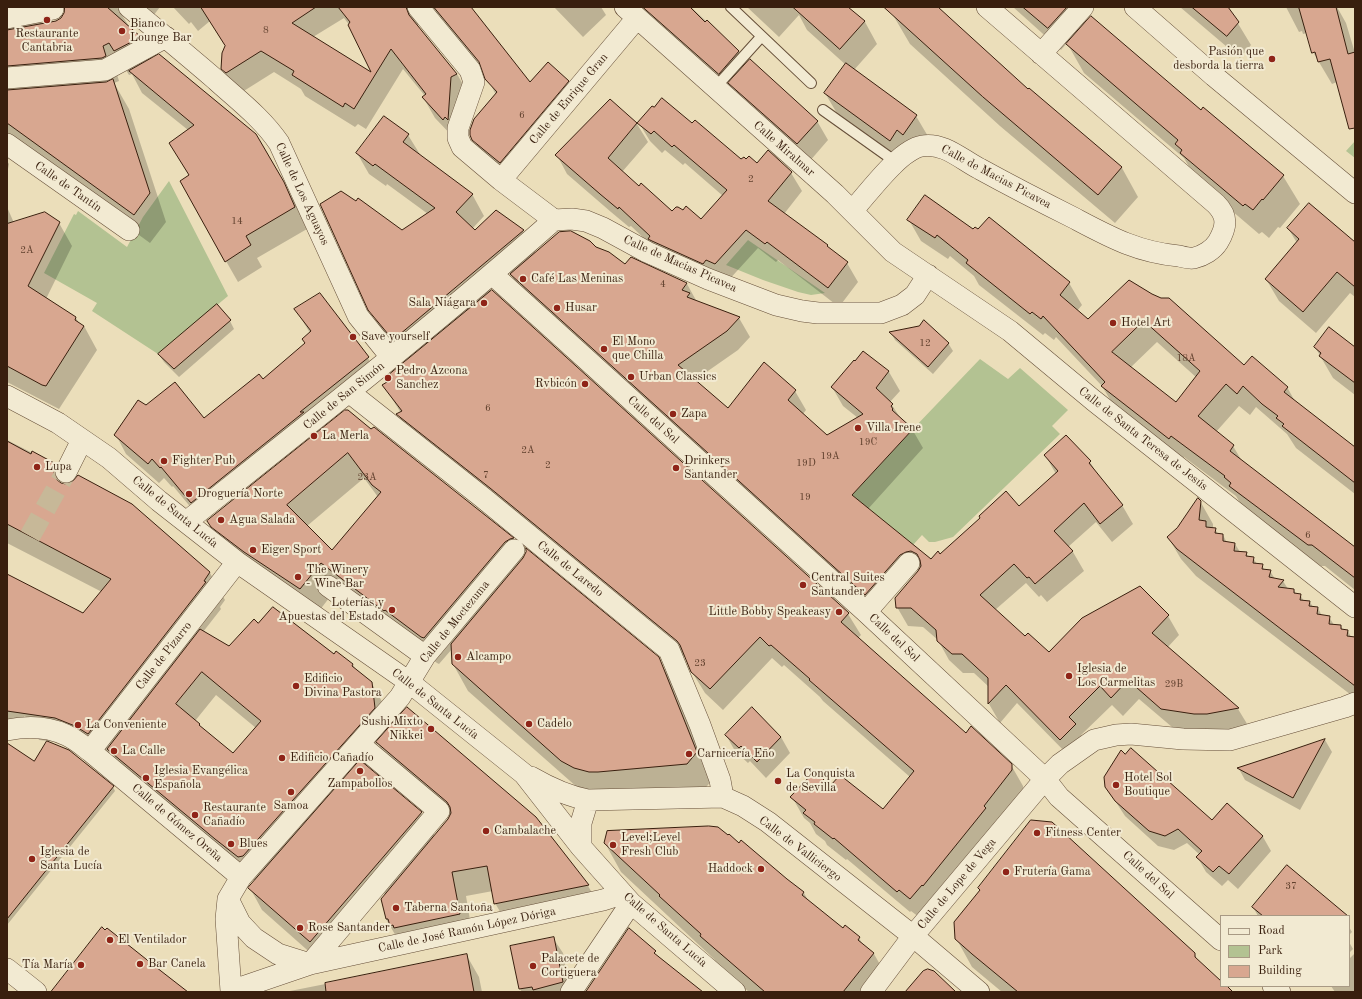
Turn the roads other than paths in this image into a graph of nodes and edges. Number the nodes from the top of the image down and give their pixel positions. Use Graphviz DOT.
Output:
graph roads {
  1 [pos="129,7"];
  2 [pos="418,7"];
  3 [pos="730,7"];
  4 [pos="987,7"];
  5 [pos="1083,7"];
  6 [pos="1135,7"];
  7 [pos="53,9"];
  8 [pos="631,13"];
  9 [pos="7,18"];
  10 [pos="166,37"];
  11 [pos="761,37"];
  12 [pos="1041,54"];
  13 [pos="7,78"];
  14 [pos="811,83"];
  15 [pos="715,88"];
  16 [pos="823,110"];
  17 [pos="7,144"];
  18 [pos="896,162"];
  19 [pos="501,180"];
  20 [pos="1355,192"];
  21 [pos="852,211"];
  22 [pos="554,220"];
  23 [pos="129,230"];
  24 [pos="492,274"];
  25 [pos="928,275"];
  26 [pos="391,357"];
  27 [pos="349,392"];
  28 [pos="7,396"];
  29 [pos="82,440"];
  30 [pos="66,472"];
  31 [pos="186,522"];
  32 [pos="514,550"];
  33 [pos="237,562"];
  34 [pos="909,563"];
  35 [pos="328,586"];
  36 [pos="1355,607"];
  37 [pos="866,612"];
  38 [pos="425,656"];
  39 [pos="409,682"];
  40 [pos="1355,703"];
  41 [pos="7,730"];
  42 [pos="359,744"];
  43 [pos="90,751"];
  44 [pos="524,774"];
  45 [pos="1045,779"];
  46 [pos="723,796"];
  47 [pos="588,800"];
  48 [pos="581,847"];
  49 [pos="241,877"];
  50 [pos="627,898"];
  51 [pos="228,899"];
  52 [pos="913,936"];
  53 [pos="1220,939"];
  54 [pos="310,964"];
  55 [pos="7,969"];
  56 [pos="32,991"];
  57 [pos="236,991"];
  58 [pos="571,992"];
  59 [pos="735,992"];
  60 [pos="871,992"];
  61 [pos="979,992"];
  1 -- 10 [label="street, Calle de Los Aguayos"];
  2 -- 19 [label="street"];
  3 -- 11 [label="lane"];
  4 -- 12 [label="street, Calle de Macias Picavea"];
  5 -- 12 [label="street"];
  6 -- 20 [label="street"];
  7 -- 9 [label="street"];
  8 -- 15 [label="street, Calle de Enrique Gran"];
  8 -- 19 [label="street, Calle de Enrique Gran"];
  10 -- 13 [label="street"];
  10 -- 26 [label="street, Calle de Los Aguayos"];
  11 -- 14 [label="lane"];
  11 -- 15 [label="lane"];
  12 -- 18 [label="street, Calle de Macias Picavea"];
  15 -- 21 [label="street, Calle Miralmar"];
  16 -- 18 [label="lane"];
  17 -- 23 [label="street, Calle de Tantín"];
  18 -- 21 [label="street, Calle de Macias Picavea"];
  19 -- 22 [label="street"];
  21 -- 25 [label="street"];
  22 -- 24 [label="street, Calle de San Simón"];
  22 -- 25 [label="street, Calle de Macias Picavea"];
  24 -- 26 [label="street, Calle de San Simón"];
  24 -- 37 [label="street, Calle del Sol"];
  25 -- 36 [label="street, Calle de Santa Teresa de Jesús"];
  26 -- 27 [label="street, Calle de San Simón"];
  27 -- 31 [label="street, Calle de San Simón"];
  27 -- 46 [label="street, Calle de Laredo"];
  28 -- 29 [label="street, Calle de Santa Lucía"];
  29 -- 30 [label="street"];
  29 -- 31 [label="street, Calle de Santa Lucía"];
  31 -- 33 [label="street, Calle de Santa Lucía"];
  32 -- 38 [label="street, Calle de Moctezuma"];
  33 -- 39 [label="street, Calle de Santa Lucía"];
  33 -- 43 [label="street, Calle de Pizarro"];
  34 -- 37 [label="street"];
  35 -- 38 [label="street"];
  37 -- 45 [label="street, Calle del Sol"];
  38 -- 39 [label="street, Calle de Moctezuma"];
  39 -- 42 [label="street, Calle de Moctezuma"];
  39 -- 44 [label="street, Calle de Santa Lucía"];
  40 -- 45 [label="street, Calle de Lope de Vega"];
  41 -- 43 [label="street, Calle de Gómez Oreña"];
  42 -- 49 [label="street, Calle de Moctezuma"];
  42 -- 54 [label="street"];
  43 -- 49 [label="street, Calle de Gómez Oreña"];
  44 -- 47 [label="street, Calle de Valliciergo"];
  44 -- 48 [label="street, Calle de Santa Lucía"];
  45 -- 52 [label="street, Calle de Lope de Vega"];
  45 -- 53 [label="street, Calle del Sol"];
  46 -- 47 [label="street, Calle de Valliciergo"];
  46 -- 52 [label="street, Calle de Valliciergo"];
  47 -- 48 [label="street"];
  48 -- 50 [label="street, Calle de Santa Lucía"];
  49 -- 51 [label="street"];
  50 -- 54 [label="street, Calle de José Ramón López Dóriga"];
  50 -- 58 [label="street"];
  50 -- 59 [label="street, Calle de Santa Lucía"];
  51 -- 54 [label="street, Calle de José Ramón López Dóriga"];
  51 -- 57 [label="street"];
  52 -- 60 [label="street, Calle de Lope de Vega"];
  52 -- 61 [label="street, Calle de Valliciergo"];
  54 -- 57 [label="street, Calle de José Ramón López Dóriga"];
  55 -- 56 [label="street"];
}
